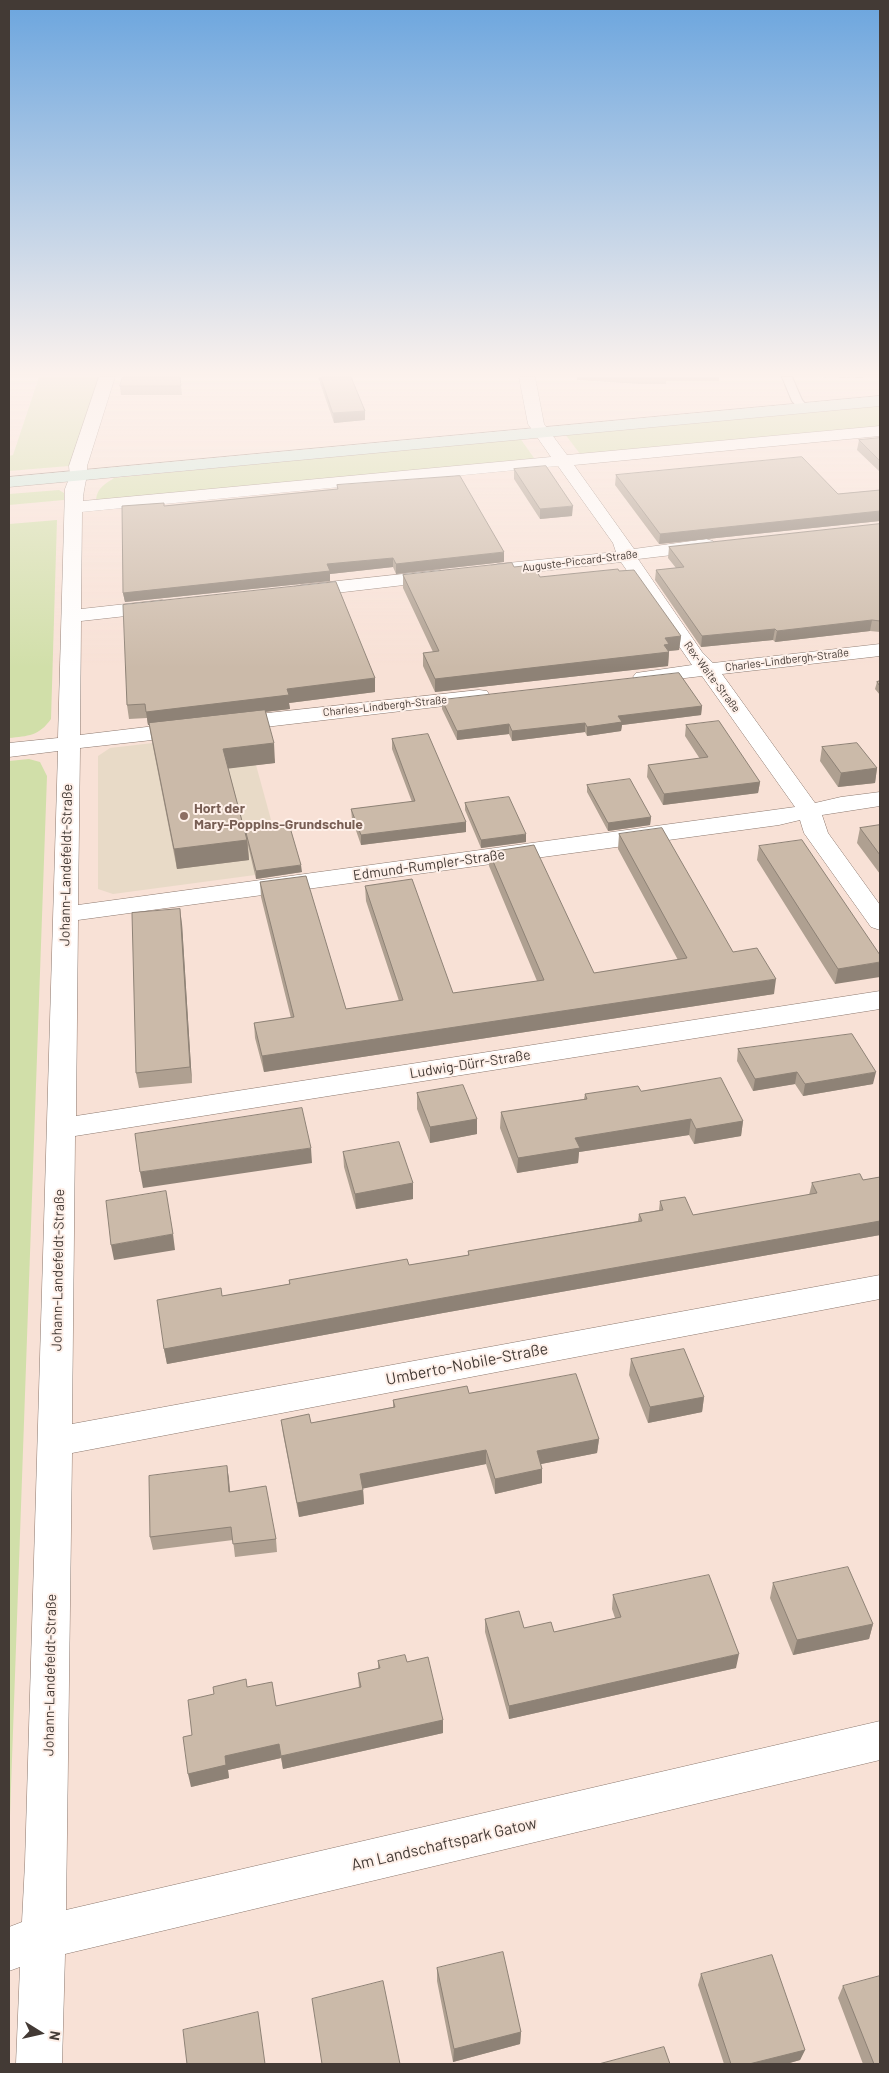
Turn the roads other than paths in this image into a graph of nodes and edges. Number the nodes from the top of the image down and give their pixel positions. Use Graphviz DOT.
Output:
graph roads {
  1 [pos="103,474"];
  2 [pos="427,474"];
  3 [pos="571,474"];
  4 [pos="79,476"];
  5 [pos="9,482"];
  6 [pos="74,507"];
  7 [pos="726,543"];
  8 [pos="627,556"];
  9 [pos="286,592"];
  10 [pos="179,604"];
  11 [pos="71,616"];
  12 [pos="880,650"];
  13 [pos="708,670"];
  14 [pos="620,680"];
  15 [pos="502,693"];
  16 [pos="69,742"];
  17 [pos="9,750"];
  18 [pos="880,799"];
  19 [pos="809,811"];
  20 [pos="65,914"];
  21 [pos="880,922"];
  22 [pos="880,1000"];
  23 [pos="61,1128"];
  24 [pos="880,1287"];
  25 [pos="55,1442"];
  26 [pos="880,1741"];
  27 [pos="26,1943"];
  28 [pos="39,2064"];
  1 -- 4 [label="main road"];
  2 -- 6 [label="street"];
  3 -- 8 [label="street, Rex-Waite-Straße"];
  4 -- 5 [label="main road"];
  4 -- 6 [label="street, Johann-Landefeldt-Straße"];
  6 -- 11 [label="street, Johann-Landefeldt-Straße"];
  7 -- 8 [label="street, Auguste-Piccard-Straße"];
  8 -- 9 [label="street, Auguste-Piccard-Straße"];
  8 -- 13 [label="street, Rex-Waite-Straße"];
  10 -- 11 [label="street"];
  11 -- 16 [label="street, Johann-Landefeldt-Straße"];
  12 -- 13 [label="street, Charles-Lindbergh-Straße"];
  13 -- 14 [label="street, Charles-Lindbergh-Straße"];
  13 -- 19 [label="street, Rex-Waite-Straße"];
  15 -- 16 [label="street, Charles-Lindbergh-Straße"];
  16 -- 17 [label="street, Charles-Lindbergh-Straße"];
  16 -- 20 [label="street, Johann-Landefeldt-Straße"];
  18 -- 19 [label="street, Edmund-Rumpler-Straße"];
  19 -- 20 [label="street, Edmund-Rumpler-Straße"];
  19 -- 21 [label="street, Rex-Waite-Straße"];
  20 -- 23 [label="street, Johann-Landefeldt-Straße"];
  22 -- 23 [label="street, Ludwig-Dürr-Straße"];
  23 -- 25 [label="street, Johann-Landefeldt-Straße"];
  24 -- 25 [label="street, Umberto-Nobile-Straße"];
  25 -- 27 [label="street, Johann-Landefeldt-Straße"];
  26 -- 27 [label="street, Am Landschaftspark Gatow"];
  27 -- 28 [label="street, Johann-Landefeldt-Straße"];
}
